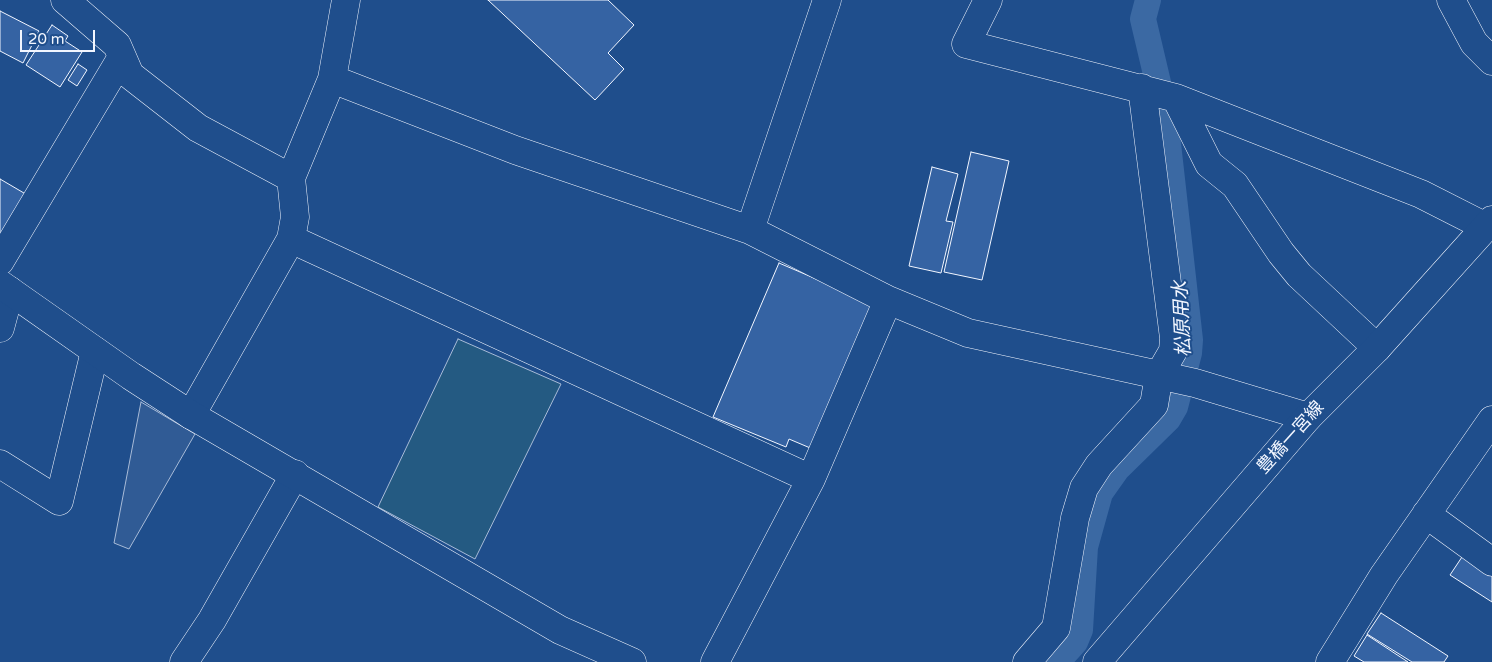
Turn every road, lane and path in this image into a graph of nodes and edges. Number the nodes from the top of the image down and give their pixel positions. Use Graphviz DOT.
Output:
graph roads {
  1 [pos="65,0"];
  2 [pos="346,0"];
  3 [pos="827,0"];
  4 [pos="988,0"];
  5 [pos="1452,0"];
  6 [pos="122,57"];
  7 [pos="1492,61"];
  8 [pos="332,79"];
  9 [pos="1143,88"];
  10 [pos="1175,98"];
  11 [pos="291,178"];
  12 [pos="1489,224"];
  13 [pos="750,230"];
  14 [pos="291,239"];
  15 [pos="0,261"];
  16 [pos="5,288"];
  17 [pos="888,300"];
  18 [pos="0,328"];
  19 [pos="1377,348"];
  20 [pos="95,351"];
  21 [pos="1175,379"];
  22 [pos="191,415"];
  23 [pos="1308,417"];
  24 [pos="1492,420"];
  25 [pos="0,464"];
  26 [pos="295,474"];
  27 [pos="811,479"];
  28 [pos="1426,514"];
  29 [pos="1492,562"];
  30 [pos="184,662"];
  31 [pos="632,662"];
  32 [pos="715,662"];
  33 [pos="1027,662"];
  34 [pos="1097,662"];
  35 [pos="1330,662"];
  1 -- 6 [label="street"];
  2 -- 8 [label="street"];
  3 -- 13 [label="street"];
  4 -- 9 [label="street"];
  5 -- 7 [label="street"];
  6 -- 11 [label="street"];
  6 -- 15 [label="street"];
  8 -- 11 [label="street"];
  8 -- 13 [label="street"];
  9 -- 10 [label="street"];
  9 -- 21 [label="street"];
  10 -- 12 [label="street"];
  10 -- 19 [label="street"];
  11 -- 14 [label="street"];
  12 -- 19 [label="street, 豊橋一宮線"];
  13 -- 17 [label="street"];
  14 -- 22 [label="street"];
  14 -- 27 [label="street"];
  16 -- 18 [label="street"];
  16 -- 20 [label="street"];
  17 -- 21 [label="street"];
  17 -- 27 [label="street"];
  19 -- 23 [label="street, 豊橋一宮線"];
  20 -- 22 [label="street"];
  20 -- 25 [label="street"];
  21 -- 23 [label="street"];
  21 -- 33 [label="street"];
  22 -- 26 [label="street"];
  23 -- 34 [label="street, 豊橋一宮線"];
  24 -- 28 [label="street"];
  26 -- 30 [label="street"];
  26 -- 31 [label="street"];
  27 -- 32 [label="street"];
  28 -- 29 [label="street"];
  28 -- 35 [label="street"];
}
